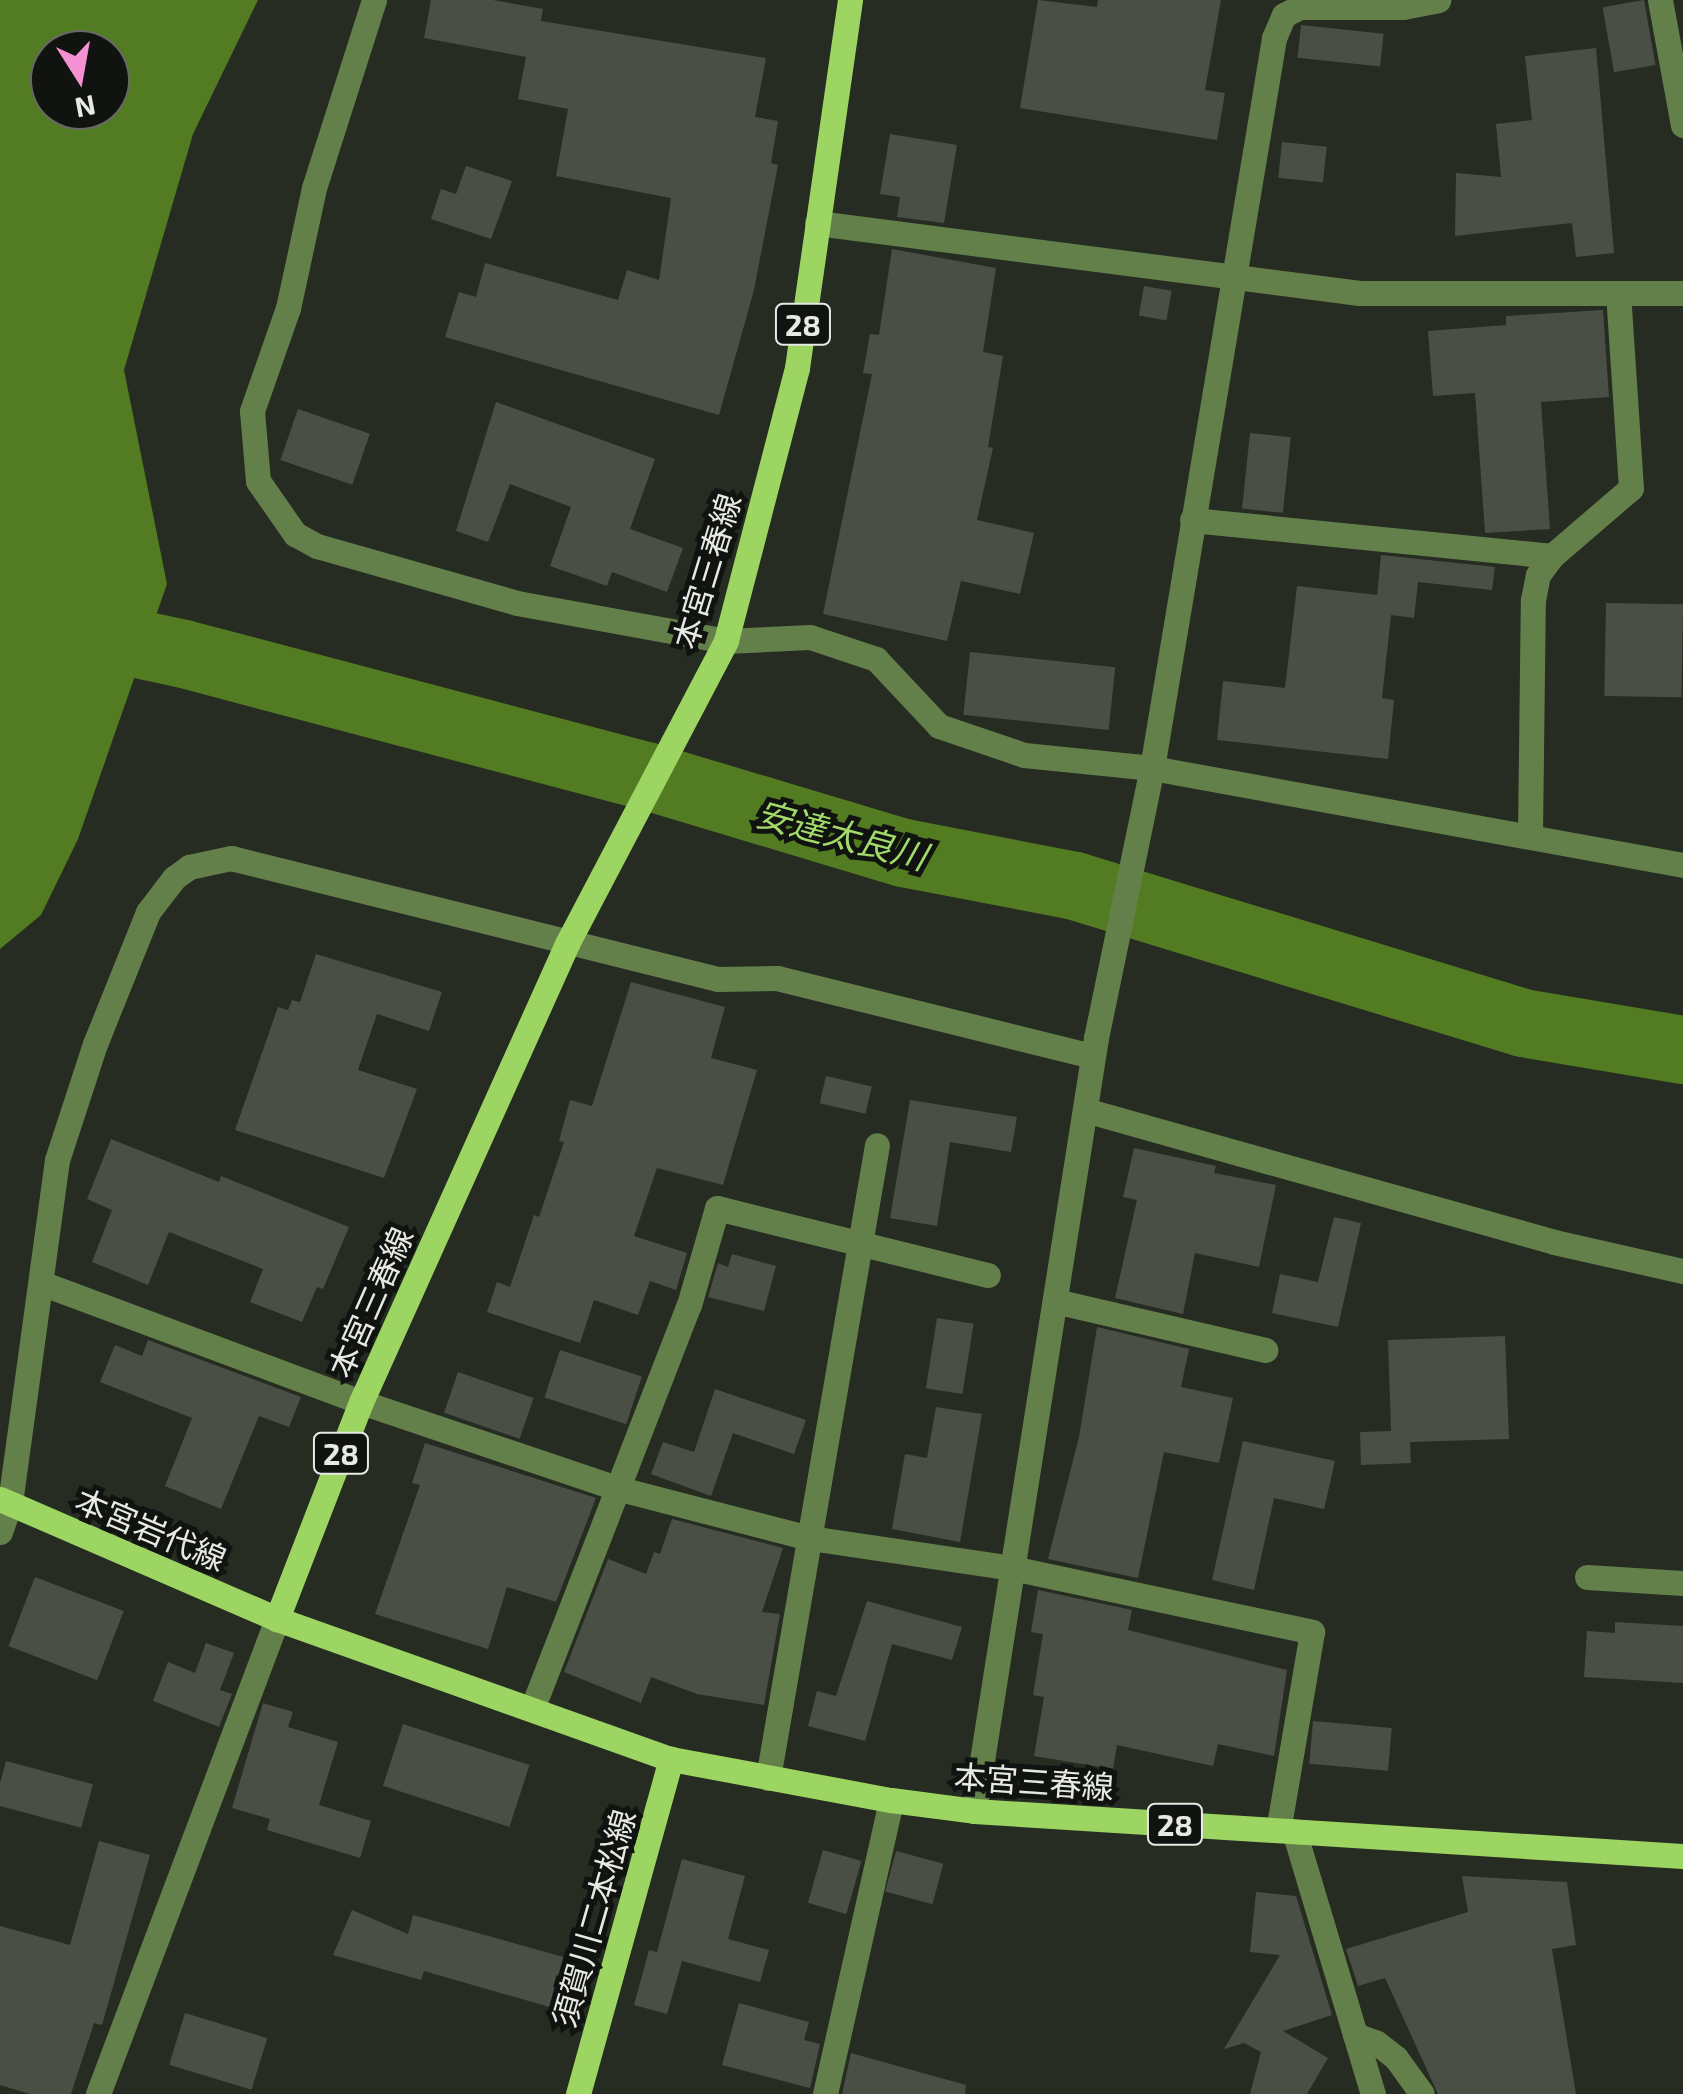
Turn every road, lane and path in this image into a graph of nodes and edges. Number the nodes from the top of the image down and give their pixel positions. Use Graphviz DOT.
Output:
graph roads {
  1 [pos="374,0"];
  2 [pos="850,0"];
  3 [pos="1438,0"];
  4 [pos="1660,0"];
  5 [pos="1403,4"];
  6 [pos="1683,126"];
  7 [pos="817,223"];
  8 [pos="1232,278"];
  9 [pos="1683,293"];
  10 [pos="1618,294"];
  11 [pos="1192,520"];
  12 [pos="1552,556"];
  13 [pos="726,641"];
  14 [pos="1152,768"];
  15 [pos="1530,834"];
  16 [pos="1683,865"];
  17 [pos="566,944"];
  18 [pos="1095,1047"];
  19 [pos="1085,1110"];
  20 [pos="877,1145"];
  21 [pos="861,1241"];
  22 [pos="1683,1270"];
  23 [pos="988,1276"];
  24 [pos="41,1283"];
  25 [pos="1055,1301"];
  26 [pos="1265,1350"];
  27 [pos="360,1402"];
  28 [pos="620,1489"];
  29 [pos="5,1501"];
  30 [pos="0,1532"];
  31 [pos="810,1538"];
  32 [pos="1012,1568"];
  33 [pos="1587,1578"];
  34 [pos="1683,1583"];
  35 [pos="277,1619"];
  36 [pos="532,1710"];
  37 [pos="672,1759"];
  38 [pos="768,1778"];
  39 [pos="891,1800"];
  40 [pos="974,1811"];
  41 [pos="1286,1831"];
  42 [pos="1683,1856"];
  43 [pos="1355,2034"];
  44 [pos="98,2094"];
  45 [pos="578,2094"];
  46 [pos="825,2094"];
  47 [pos="1373,2094"];
  48 [pos="1422,2094"];
  1 -- 13 [label="street"];
  2 -- 7 [label="main road, 本宮三春線 / 28"];
  3 -- 5 [label="street"];
  4 -- 6 [label="street"];
  5 -- 8 [label="street"];
  7 -- 8 [label="street"];
  7 -- 13 [label="main road, 本宮三春線 / 28"];
  8 -- 10 [label="street"];
  8 -- 11 [label="street"];
  9 -- 10 [label="street"];
  10 -- 12 [label="street"];
  11 -- 12 [label="street"];
  11 -- 14 [label="street"];
  12 -- 15 [label="street"];
  13 -- 14 [label="street"];
  13 -- 17 [label="main road, 本宮三春線 / 28"];
  14 -- 15 [label="street"];
  14 -- 18 [label="street"];
  15 -- 16 [label="street"];
  17 -- 18 [label="street"];
  17 -- 24 [label="street"];
  17 -- 27 [label="main road, 本宮三春線 / 28"];
  18 -- 19 [label="street"];
  19 -- 22 [label="street"];
  19 -- 25 [label="street"];
  20 -- 21 [label="street"];
  21 -- 23 [label="street"];
  21 -- 28 [label="street"];
  21 -- 31 [label="street"];
  24 -- 27 [label="street"];
  24 -- 29 [label="street"];
  25 -- 26 [label="street"];
  25 -- 32 [label="street"];
  27 -- 28 [label="street"];
  27 -- 35 [label="main road, 本宮三春線 / 28"];
  28 -- 31 [label="street"];
  28 -- 36 [label="street"];
  29 -- 30 [label="street"];
  29 -- 35 [label="main road, 本宮岩代線"];
  31 -- 32 [label="street"];
  31 -- 38 [label="street"];
  32 -- 40 [label="street"];
  32 -- 41 [label="street"];
  33 -- 34 [label="street"];
  35 -- 36 [label="main road, 本宮三春線 / 28"];
  35 -- 44 [label="street"];
  36 -- 37 [label="main road, 本宮三春線 / 28"];
  37 -- 38 [label="main road, 本宮三春線 / 28"];
  37 -- 45 [label="main road, 須賀川二本松線"];
  38 -- 39 [label="main road, 本宮三春線 / 28"];
  39 -- 40 [label="main road, 本宮三春線 / 28"];
  39 -- 46 [label="street"];
  40 -- 41 [label="main road, 本宮三春線 / 28"];
  41 -- 42 [label="main road, 本宮三春線 / 28"];
  41 -- 43 [label="street"];
  43 -- 47 [label="street"];
  43 -- 48 [label="street"];
}
